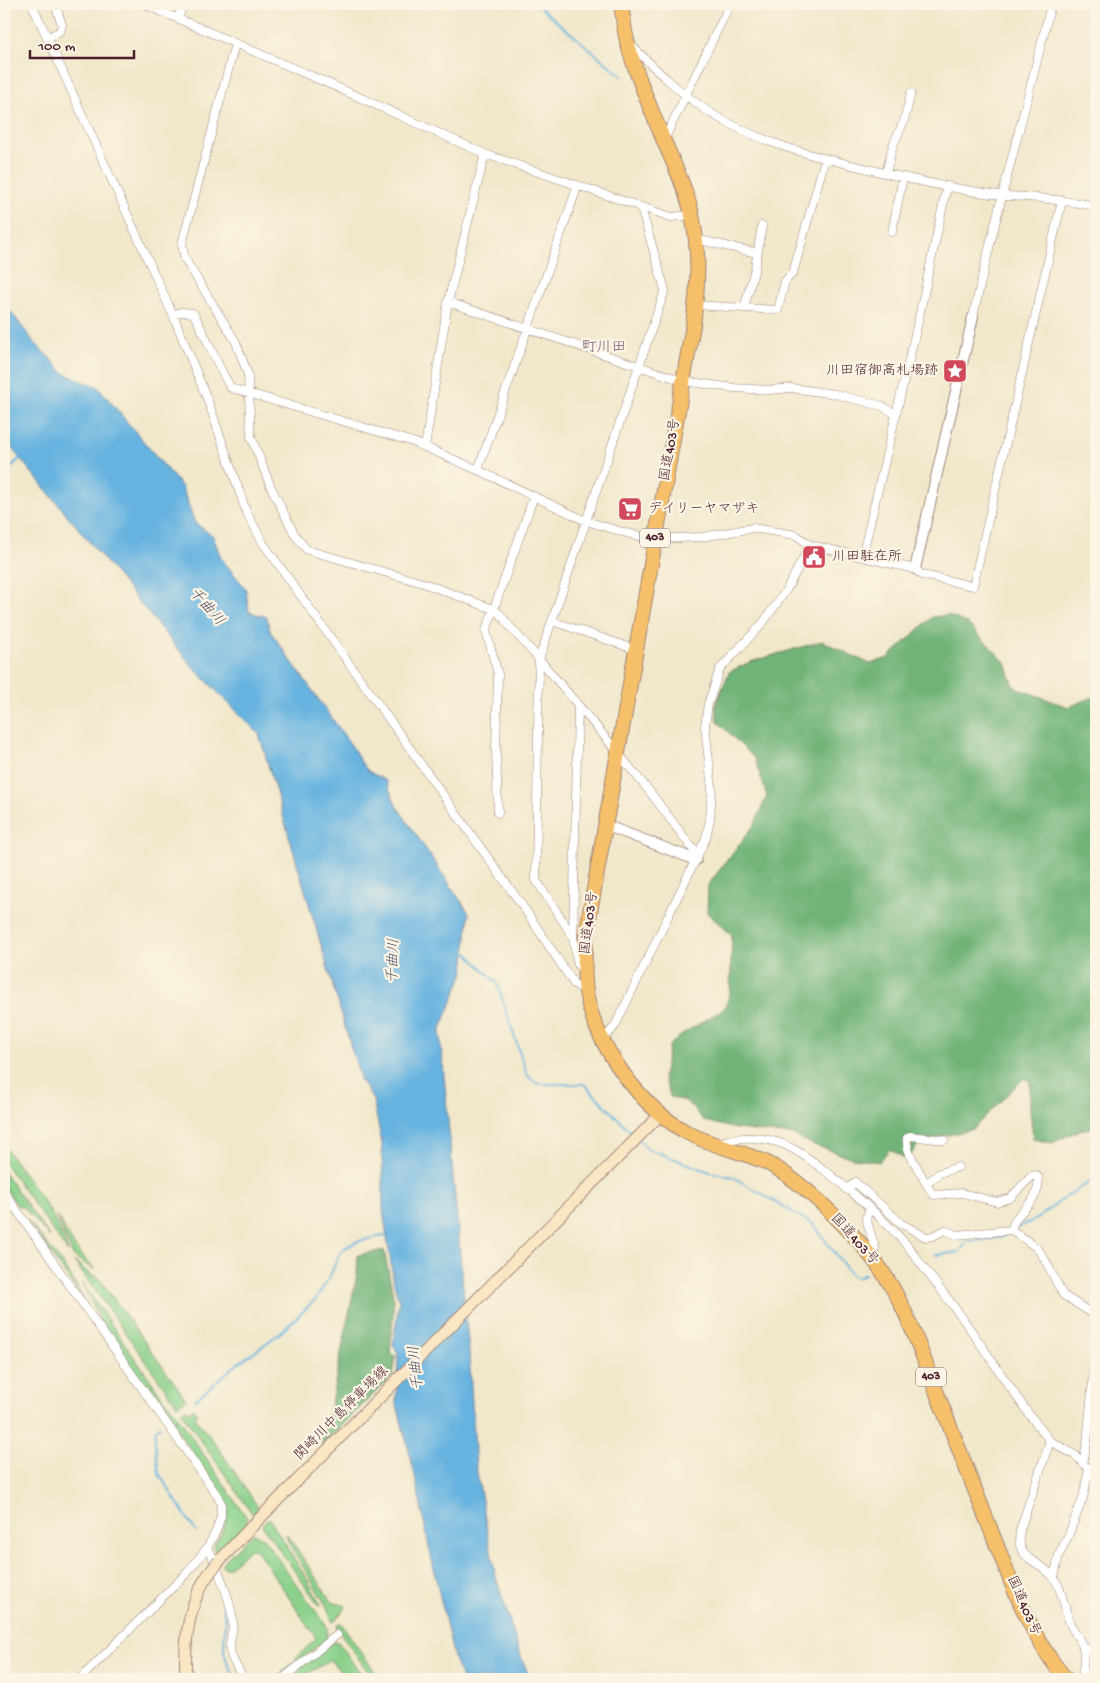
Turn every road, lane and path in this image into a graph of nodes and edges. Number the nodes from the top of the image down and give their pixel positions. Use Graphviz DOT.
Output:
graph roads {
  1 [pos="32,4"];
  2 [pos="55,4"];
  3 [pos="144,4"];
  4 [pos="183,4"];
  5 [pos="621,4"];
  6 [pos="730,4"];
  7 [pos="1051,4"];
  8 [pos="178,19"];
  9 [pos="47,38"];
  10 [pos="627,42"];
  11 [pos="235,44"];
  12 [pos="910,93"];
  13 [pos="686,96"];
  14 [pos="664,140"];
  15 [pos="485,154"];
  16 [pos="824,159"];
  17 [pos="886,174"];
  18 [pos="903,177"];
  19 [pos="578,185"];
  20 [pos="947,186"];
  21 [pos="1001,196"];
  22 [pos="1062,200"];
  23 [pos="1096,206"];
  24 [pos="641,208"];
  25 [pos="692,215"];
  26 [pos="762,226"];
  27 [pos="892,232"];
  28 [pos="695,239"];
  29 [pos="757,253"];
  30 [pos="448,302"];
  31 [pos="696,305"];
  32 [pos="744,308"];
  33 [pos="173,315"];
  34 [pos="973,317"];
  35 [pos="528,330"];
  36 [pos="639,367"];
  37 [pos="683,382"];
  38 [pos="249,394"];
  39 [pos="895,414"];
  40 [pos="425,447"];
  41 [pos="478,470"];
  42 [pos="534,496"];
  43 [pos="586,521"];
  44 [pos="655,539"];
  45 [pos="810,545"];
  46 [pos="862,557"];
  47 [pos="915,569"];
  48 [pos="493,609"];
  49 [pos="552,620"];
  50 [pos="637,650"];
  51 [pos="539,659"];
  52 [pos="578,706"];
  53 [pos="618,753"];
  54 [pos="498,814"];
  55 [pos="605,825"];
  56 [pos="697,858"];
  57 [pos="573,937"];
  58 [pos="585,972"];
  59 [pos="586,991"];
  60 [pos="594,1021"];
  61 [pos="614,1028"];
  62 [pos="603,1040"];
  63 [pos="657,1118"];
  64 [pos="944,1140"];
  65 [pos="714,1145"];
  66 [pos="958,1167"];
  67 [pos="927,1183"];
  68 [pos="847,1190"];
  69 [pos="4,1192"];
  70 [pos="870,1209"];
  71 [pos="1012,1230"];
  72 [pos="871,1256"];
  73 [pos="1096,1316"];
  74 [pos="1096,1361"];
  75 [pos="1050,1441"];
  76 [pos="1086,1465"];
  77 [pos="1096,1476"];
  78 [pos="208,1548"];
  79 [pos="1054,1577"];
  80 [pos="337,1635"];
  81 [pos="1096,1646"];
  82 [pos="1084,1650"];
  83 [pos="80,1679"];
  84 [pos="186,1679"];
  85 [pos="242,1679"];
  86 [pos="282,1679"];
  87 [pos="1066,1679"];
  88 [pos="1082,1679"];
  1 -- 9 [label="street"];
  2 -- 9 [label="street"];
  3 -- 8 [label="street"];
  4 -- 8 [label="street"];
  5 -- 10 [label="highway, 国道403号 / 403"];
  6 -- 13 [label="street"];
  7 -- 21 [label="street"];
  8 -- 11 [label="street"];
  9 -- 33 [label="street"];
  10 -- 13 [label="street"];
  10 -- 14 [label="highway, 国道403号 / 403"];
  11 -- 15 [label="street"];
  11 -- 38 [label="street"];
  12 -- 17 [label="street"];
  13 -- 14 [label="street"];
  13 -- 16 [label="street"];
  14 -- 25 [label="highway, 国道403号 / 403"];
  15 -- 19 [label="street"];
  15 -- 30 [label="street"];
  16 -- 17 [label="street"];
  16 -- 32 [label="street"];
  17 -- 18 [label="street"];
  18 -- 20 [label="street"];
  18 -- 27 [label="street"];
  19 -- 24 [label="street"];
  19 -- 35 [label="street"];
  20 -- 21 [label="street"];
  20 -- 39 [label="street"];
  21 -- 22 [label="street"];
  21 -- 34 [label="street"];
  22 -- 23 [label="street"];
  22 -- 47 [label="street"];
  24 -- 25 [label="street"];
  24 -- 36 [label="street"];
  25 -- 28 [label="highway, 国道403号 / 403"];
  26 -- 29 [label="street"];
  28 -- 29 [label="street"];
  28 -- 31 [label="highway, 国道403号 / 403"];
  29 -- 32 [label="street"];
  30 -- 35 [label="street"];
  30 -- 40 [label="street"];
  31 -- 32 [label="street"];
  31 -- 37 [label="highway, 国道403号 / 403"];
  33 -- 38 [label="street"];
  33 -- 59 [label="street"];
  34 -- 47 [label="street"];
  35 -- 36 [label="street"];
  35 -- 41 [label="street"];
  36 -- 37 [label="street"];
  36 -- 43 [label="street"];
  37 -- 39 [label="street"];
  37 -- 44 [label="highway, 国道403号 / 403"];
  38 -- 40 [label="street"];
  38 -- 48 [label="street"];
  39 -- 46 [label="street"];
  40 -- 41 [label="street"];
  41 -- 42 [label="street"];
  42 -- 43 [label="street"];
  42 -- 48 [label="street"];
  43 -- 44 [label="street"];
  43 -- 49 [label="street"];
  44 -- 45 [label="street"];
  44 -- 50 [label="highway, 国道403号 / 403"];
  45 -- 46 [label="street"];
  45 -- 56 [label="street"];
  46 -- 47 [label="street"];
  48 -- 51 [label="street"];
  48 -- 54 [label="street"];
  49 -- 50 [label="street"];
  49 -- 51 [label="street"];
  50 -- 53 [label="highway, 国道403号 / 403"];
  51 -- 52 [label="street"];
  51 -- 57 [label="street"];
  52 -- 53 [label="street"];
  52 -- 57 [label="street"];
  53 -- 55 [label="highway, 国道403号 / 403"];
  53 -- 56 [label="street"];
  55 -- 56 [label="street"];
  55 -- 58 [label="highway, 国道403号 / 403"];
  56 -- 61 [label="street"];
  57 -- 58 [label="street"];
  58 -- 59 [label="highway, 国道403号 / 403"];
  59 -- 60 [label="highway, 国道403号 / 403"];
  60 -- 61 [label="street"];
  60 -- 62 [label="highway, 国道403号 / 403"];
  61 -- 62 [label="street"];
  62 -- 63 [label="highway, 国道403号 / 403"];
  63 -- 65 [label="highway, 国道403号 / 403"];
  63 -- 84 [label="main road, 関崎川中島停車場線, bridge"];
  64 -- 67 [label="street"];
  65 -- 68 [label="street"];
  65 -- 72 [label="highway, 国道403号 / 403"];
  66 -- 67 [label="street"];
  67 -- 71 [label="street"];
  68 -- 70 [label="street"];
  68 -- 71 [label="street"];
  69 -- 78 [label="street"];
  70 -- 72 [label="street"];
  70 -- 75 [label="street"];
  71 -- 73 [label="street"];
  72 -- 87 [label="highway, 国道403号 / 403"];
  74 -- 76 [label="street"];
  75 -- 76 [label="street"];
  75 -- 79 [label="street"];
  76 -- 77 [label="street"];
  76 -- 79 [label="street"];
  78 -- 83 [label="street"];
  78 -- 85 [label="street"];
  79 -- 82 [label="street"];
  80 -- 86 [label="street"];
  81 -- 82 [label="street"];
  82 -- 88 [label="street"];
}
